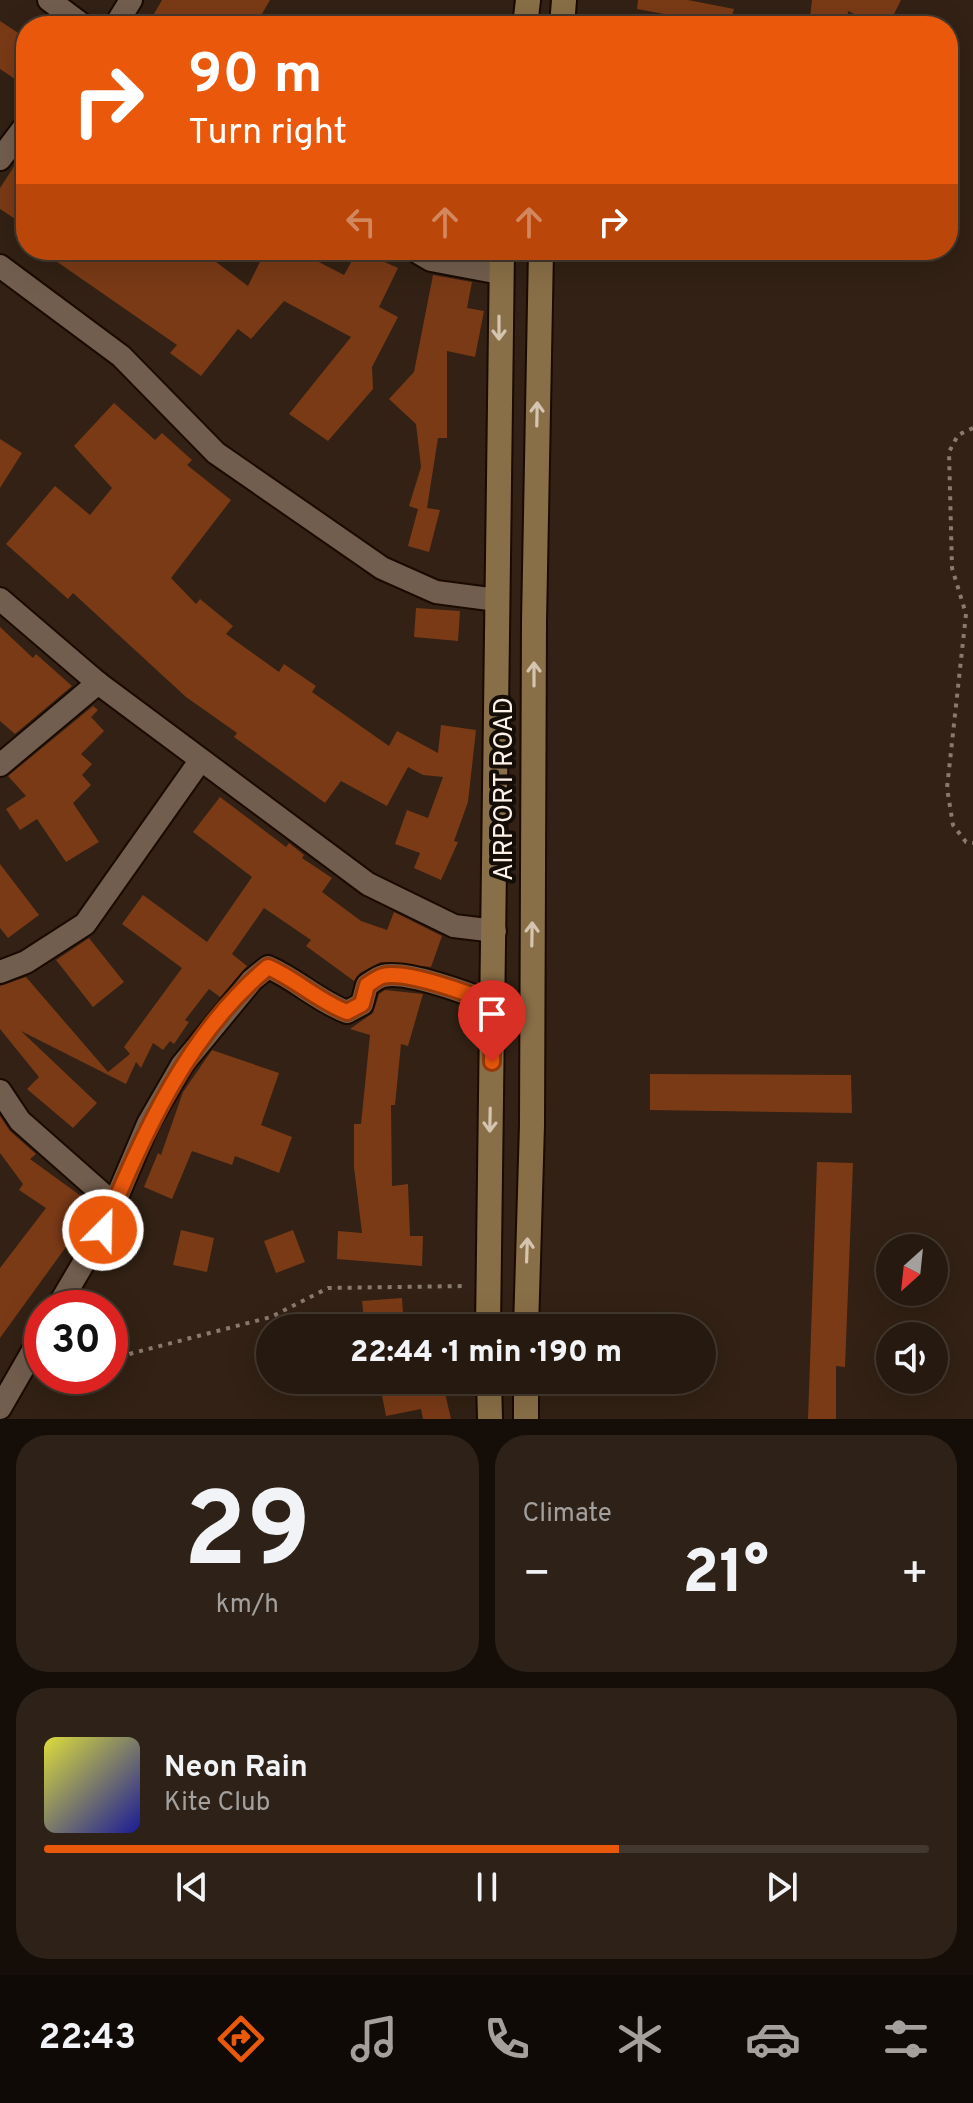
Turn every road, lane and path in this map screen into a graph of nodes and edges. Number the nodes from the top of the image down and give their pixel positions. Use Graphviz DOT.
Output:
graph roads {
  1 [pos="49,0"];
  2 [pos="71,16"];
  3 [pos="16,138"];
  4 [pos="0,159"];
  5 [pos="431,260"];
  6 [pos="541,260"];
  7 [pos="501,262"];
  8 [pos="0,266"];
  9 [pos="973,428"];
  10 [pos="0,599"];
  11 [pos="497,600"];
  12 [pos="966,614"];
  13 [pos="973,614"];
  14 [pos="98,683"];
  15 [pos="200,761"];
  16 [pos="0,765"];
  17 [pos="973,843"];
  18 [pos="495,931"];
  19 [pos="0,972"];
  20 [pos="493,1004"];
  21 [pos="0,1091"];
  22 [pos="114,1204"];
  23 [pos="484,1274"];
  24 [pos="67,1290"];
  25 [pos="482,1314"];
  26 [pos="487,1314"];
  27 [pos="526,1314"];
  28 [pos="128,1354"];
  29 [pos="24,1366"];
  30 [pos="482,1394"];
  31 [pos="489,1394"];
  32 [pos="526,1394"];
  33 [pos="0,1408"];
  34 [pos="483,1419"];
  35 [pos="490,1419"];
  36 [pos="526,1419"];
  1 -- 2 [label="street"];
  3 -- 4 [label="street"];
  5 -- 7 [label="street"];
  27 -- 6 [label="main road, AIRPORT ROAD, one-way"];
  7 -- 11 [label="main road, AIRPORT ROAD, one-way"];
  8 -- 11 [label="street"];
  9 -- 12 [label="path"];
  10 -- 14 [label="street"];
  11 -- 18 [label="main road, AIRPORT ROAD"];
  12 -- 13 [label="path"];
  12 -- 17 [label="path"];
  14 -- 15 [label="street"];
  14 -- 16 [label="street"];
  15 -- 18 [label="street"];
  15 -- 19 [label="street"];
  18 -- 20 [label="main road, AIRPORT ROAD"];
  20 -- 22 [label="street"];
  20 -- 23 [label="main road, AIRPORT ROAD, one-way"];
  21 -- 22 [label="street"];
  22 -- 24 [label="street"];
  23 -- 25 [label="street"];
  23 -- 26 [label="main road, AIRPORT ROAD"];
  23 -- 28 [label="path"];
  29 -- 33 [label="street"];
  30 -- 34 [label="street"];
  31 -- 35 [label="main road"];
  32 -- 36 [label="main road"];
}
